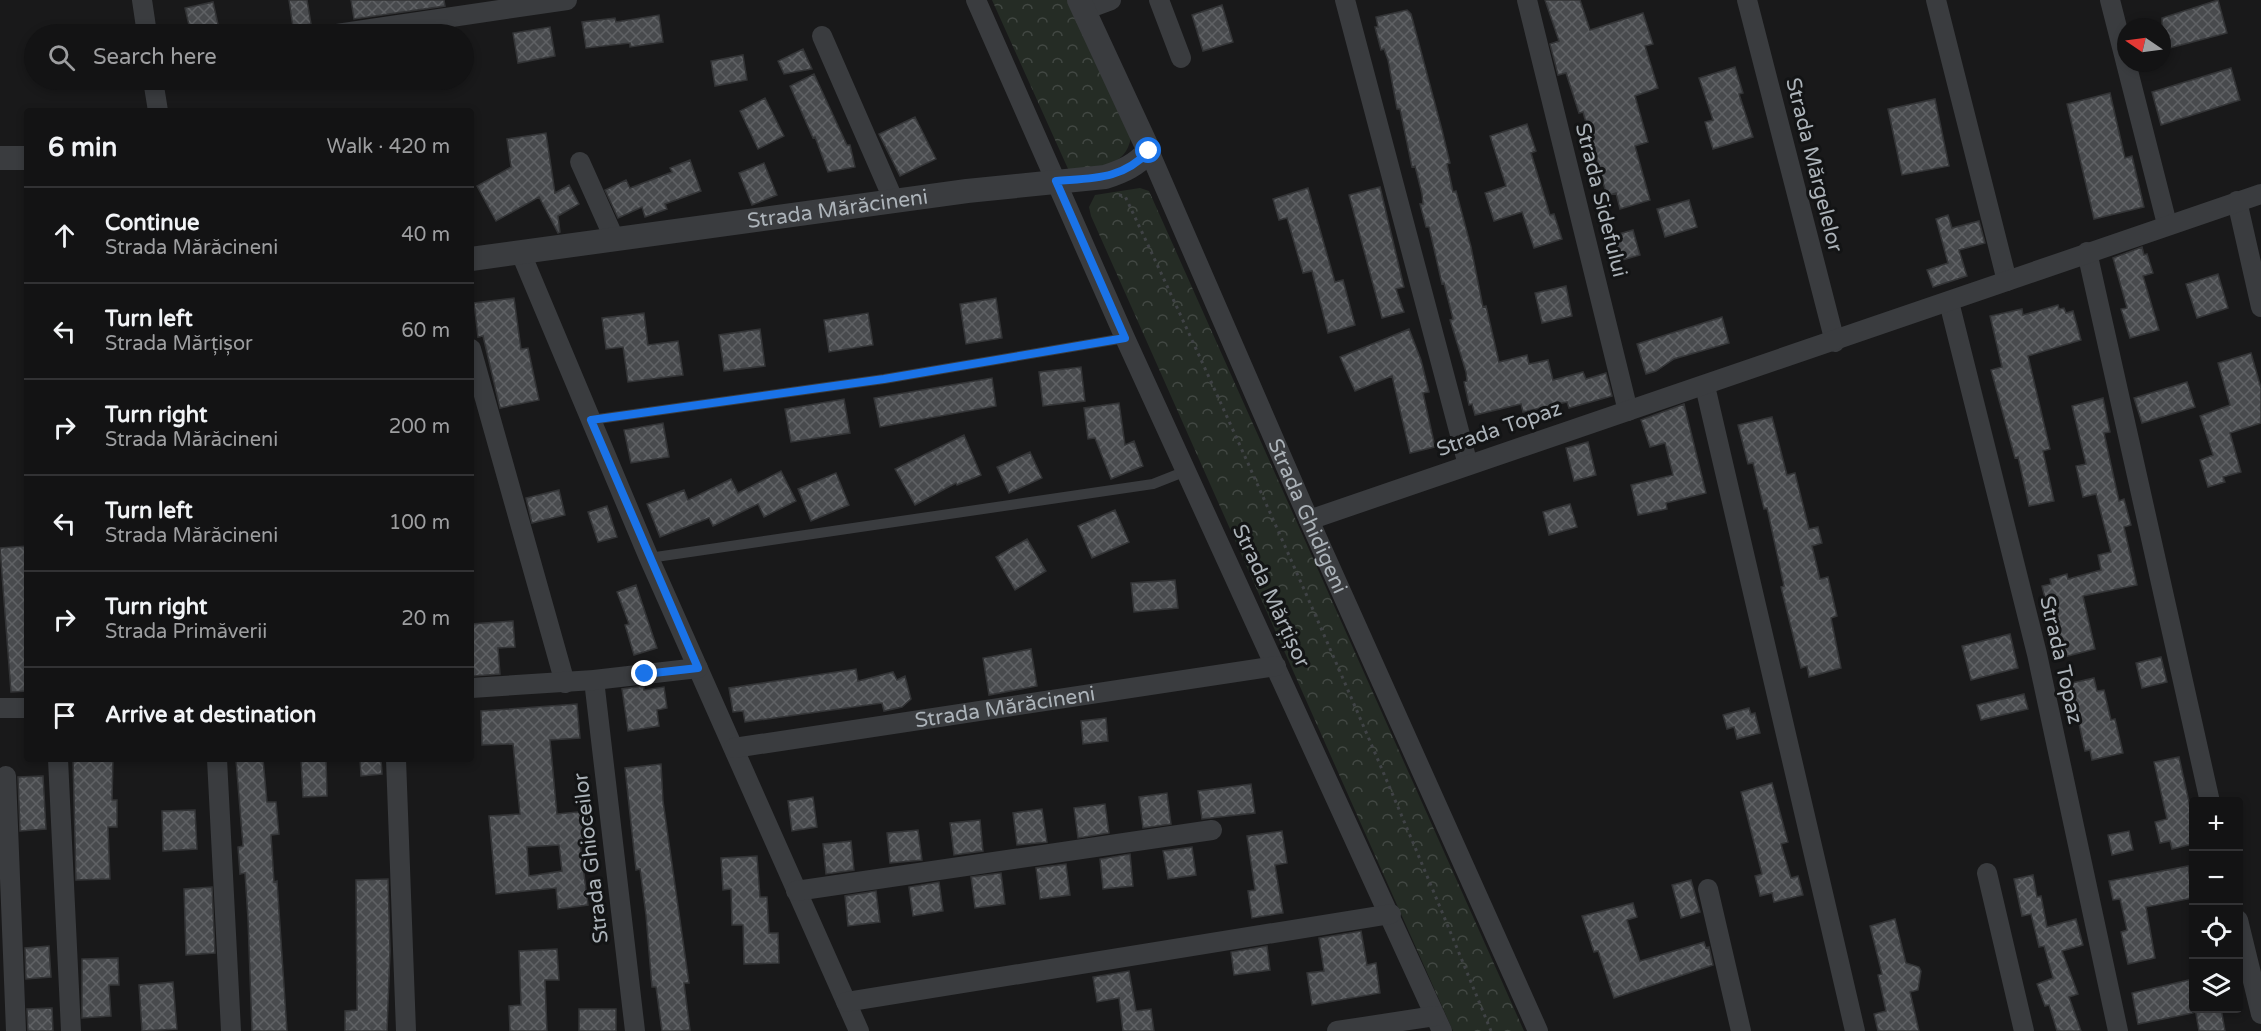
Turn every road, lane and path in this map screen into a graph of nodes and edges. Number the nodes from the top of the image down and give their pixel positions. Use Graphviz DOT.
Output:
graph roads {
  1 [pos="142,0"];
  2 [pos="567,0"];
  3 [pos="976,0"];
  4 [pos="1111,0"];
  5 [pos="1159,0"];
  6 [pos="1345,0"];
  7 [pos="1527,0"];
  8 [pos="1747,0"];
  9 [pos="1936,0"];
  10 [pos="2110,0"];
  11 [pos="1082,5"];
  12 [pos="146,24"];
  13 [pos="405,24"];
  14 [pos="822,36"];
  15 [pos="1181,58"];
  16 [pos="155,90"];
  17 [pos="158,108"];
  18 [pos="1149,151"];
  19 [pos="0,158"];
  20 [pos="24,158"];
  21 [pos="580,162"];
  22 [pos="1105,177"];
  23 [pos="1056,181"];
  24 [pos="2261,194"];
  25 [pos="894,201"];
  26 [pos="2237,201"];
  27 [pos="2167,224"];
  28 [pos="614,238"];
  29 [pos="520,251"];
  30 [pos="2087,252"];
  31 [pos="474,259"];
  32 [pos="2007,281"];
  33 [pos="1949,302"];
  34 [pos="2261,307"];
  35 [pos="1125,338"];
  36 [pos="1835,342"];
  37 [pos="474,360"];
  38 [pos="1705,386"];
  39 [pos="1628,411"];
  40 [pos="591,420"];
  41 [pos="1468,465"];
  42 [pos="1186,471"];
  43 [pos="1309,520"];
  44 [pos="649,558"];
  45 [pos="1276,666"];
  46 [pos="698,668"];
  47 [pos="594,680"];
  48 [pos="565,683"];
  49 [pos="474,688"];
  50 [pos="0,708"];
  51 [pos="24,708"];
  52 [pos="734,748"];
  53 [pos="58,762"];
  54 [pos="217,762"];
  55 [pos="396,762"];
  56 [pos="6,776"];
  57 [pos="2209,797"];
  58 [pos="1212,830"];
  59 [pos="1988,873"];
  60 [pos="1708,889"];
  61 [pos="796,891"];
  62 [pos="1391,914"];
  63 [pos="2243,940"];
  64 [pos="846,1002"];
  65 [pos="2261,1014"];
  66 [pos="1439,1023"];
  67 [pos="16,1031"];
  68 [pos="71,1031"];
  69 [pos="231,1031"];
  70 [pos="406,1031"];
  71 [pos="635,1031"];
  72 [pos="859,1031"];
  73 [pos="1337,1031"];
  74 [pos="1491,1031"];
  75 [pos="1538,1031"];
  76 [pos="1741,1031"];
  77 [pos="1855,1031"];
  78 [pos="2024,1031"];
  79 [pos="2118,1031"];
  1 -- 12 [label="street"];
  2 -- 13 [label="street"];
  3 -- 23 [label="street, Strada Mărțișor"];
  4 -- 11 [label="street"];
  5 -- 15 [label="street"];
  6 -- 41 [label="street"];
  7 -- 39 [label="street, Strada Sidefului"];
  8 -- 36 [label="street, Strada Mărgelelor"];
  9 -- 32 [label="street"];
  10 -- 27 [label="street"];
  11 -- 18 [label="street, Strada Ghidigeni"];
  14 -- 25 [label="street"];
  16 -- 17 [label="street"];
  18 -- 22 [label="street, Strada Mărăcineni"];
  18 -- 43 [label="street, Strada Ghidigeni"];
  19 -- 20 [label="street"];
  21 -- 28 [label="street"];
  22 -- 23 [label="street, Strada Mărăcineni"];
  22 -- 74 [label="path"];
  23 -- 25 [label="street, Strada Mărăcineni"];
  23 -- 35 [label="street, Strada Mărțișor"];
  24 -- 26 [label="street, Strada Topaz"];
  25 -- 28 [label="street, Strada Mărăcineni"];
  26 -- 27 [label="street, Strada Topaz"];
  26 -- 34 [label="street"];
  27 -- 30 [label="street, Strada Topaz"];
  28 -- 29 [label="street, Strada Mărăcineni"];
  29 -- 31 [label="street, Strada Mărăcineni"];
  29 -- 40 [label="street"];
  30 -- 32 [label="street, Strada Topaz"];
  30 -- 57 [label="street"];
  32 -- 33 [label="street, Strada Topaz"];
  33 -- 36 [label="street, Strada Topaz"];
  33 -- 79 [label="street, Strada Topaz"];
  35 -- 40 [label="lane"];
  35 -- 42 [label="street, Strada Mărțișor"];
  36 -- 38 [label="street, Strada Topaz"];
  37 -- 48 [label="street"];
  38 -- 39 [label="street, Strada Topaz"];
  38 -- 77 [label="street"];
  39 -- 41 [label="street, Strada Topaz"];
  40 -- 44 [label="street"];
  41 -- 43 [label="street, Strada Topaz"];
  42 -- 44 [label="lane"];
  42 -- 45 [label="street, Strada Mărțișor"];
  43 -- 75 [label="street, Strada Ghidigeni"];
  44 -- 46 [label="street"];
  45 -- 52 [label="street, Strada Mărăcineni"];
  45 -- 62 [label="street, Strada Mărțișor"];
  46 -- 47 [label="street"];
  46 -- 52 [label="street"];
  47 -- 48 [label="street"];
  47 -- 71 [label="street, Strada Ghioceilor"];
  48 -- 49 [label="street"];
  50 -- 51 [label="street"];
  52 -- 61 [label="street"];
  53 -- 68 [label="street"];
  54 -- 69 [label="street"];
  55 -- 70 [label="street"];
  56 -- 67 [label="street"];
  58 -- 61 [label="street"];
  59 -- 78 [label="street"];
  60 -- 76 [label="street"];
  61 -- 64 [label="street"];
  62 -- 64 [label="street"];
  62 -- 66 [label="street, Strada Mărțișor"];
  63 -- 65 [label="street"];
  64 -- 72 [label="street"];
  66 -- 73 [label="street"];
}
